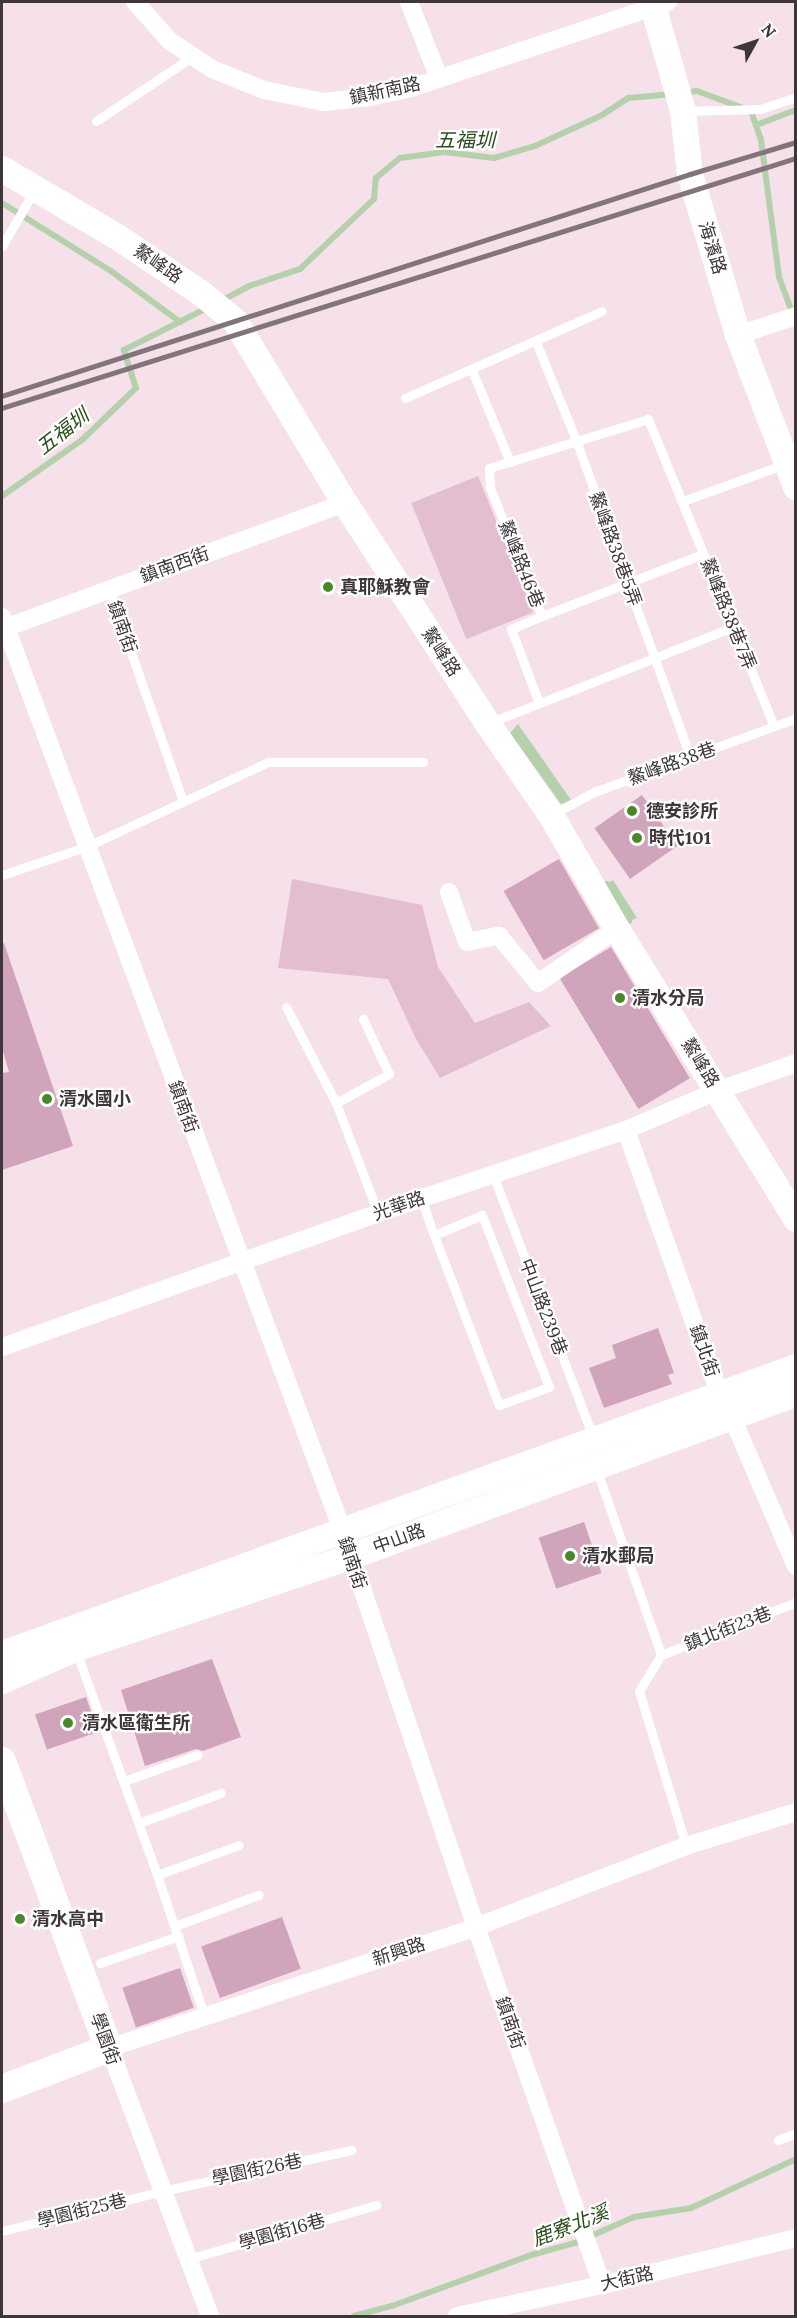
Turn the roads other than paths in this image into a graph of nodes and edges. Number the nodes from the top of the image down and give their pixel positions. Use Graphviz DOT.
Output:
graph roads {
  1 [pos="135,2"];
  2 [pos="409,2"];
  3 [pos="658,3"];
  4 [pos="193,56"];
  5 [pos="439,78"];
  6 [pos="795,97"];
  7 [pos="683,111"];
  8 [pos="96,121"];
  9 [pos="2,169"];
  10 [pos="35,189"];
  11 [pos="2,246"];
  12 [pos="602,311"];
  13 [pos="795,316"];
  14 [pos="738,335"];
  15 [pos="536,342"];
  16 [pos="472,370"];
  17 [pos="405,398"];
  18 [pos="576,441"];
  19 [pos="510,462"];
  20 [pos="787,463"];
  21 [pos="795,487"];
  22 [pos="683,501"];
  23 [pos="345,503"];
  24 [pos="704,554"];
  25 [pos="628,582"];
  26 [pos="109,588"];
  27 [pos="542,616"];
  28 [pos="3,622"];
  29 [pos="733,627"];
  30 [pos="654,657"];
  31 [pos="539,703"];
  32 [pos="795,718"];
  33 [pos="488,724"];
  34 [pos="774,726"];
  35 [pos="690,757"];
  36 [pos="423,762"];
  37 [pos="183,801"];
  38 [pos="551,815"];
  39 [pos="88,846"];
  40 [pos="2,875"];
  41 [pos="449,892"];
  42 [pos="617,929"];
  43 [pos="286,1007"];
  44 [pos="363,1019"];
  45 [pos="795,1063"];
  46 [pos="717,1091"];
  47 [pos="336,1103"];
  48 [pos="626,1130"];
  49 [pos="493,1175"];
  50 [pos="421,1198"];
  51 [pos="378,1213"];
  52 [pos="795,1219"];
  53 [pos="434,1234"];
  54 [pos="241,1263"];
  55 [pos="2,1347"];
  56 [pos="795,1367"];
  57 [pos="795,1394"];
  58 [pos="726,1406"];
  59 [pos="594,1439"];
  60 [pos="595,1466"];
  61 [pos="343,1532"];
  62 [pos="350,1557"];
  63 [pos="795,1566"];
  64 [pos="795,1602"];
  65 [pos="75,1649"];
  66 [pos="2,1654"];
  67 [pos="661,1655"];
  68 [pos="2,1681"];
  69 [pos="198,1755"];
  70 [pos="2,1761"];
  71 [pos="124,1781"];
  72 [pos="221,1793"];
  73 [pos="795,1812"];
  74 [pos="139,1823"];
  75 [pos="239,1845"];
  76 [pos="686,1846"];
  77 [pos="157,1875"];
  78 [pos="258,1895"];
  79 [pos="476,1927"];
  80 [pos="177,1931"];
  81 [pos="100,1963"];
  82 [pos="204,2015"];
  83 [pos="109,2048"];
  84 [pos="2,2089"];
  85 [pos="795,2133"];
  86 [pos="778,2140"];
  87 [pos="352,2150"];
  88 [pos="162,2191"];
  89 [pos="376,2205"];
  90 [pos="2,2231"];
  91 [pos="795,2238"];
  92 [pos="188,2259"];
  93 [pos="602,2285"];
  94 [pos="210,2316"];
  95 [pos="457,2316"];
  1 -- 4 [label="street, 鎮新南路"];
  2 -- 5 [label="street"];
  3 -- 5 [label="street, 鎮新南路"];
  3 -- 7 [label="street, 海濱路"];
  4 -- 5 [label="street, 鎮新南路"];
  4 -- 8 [label="lane"];
  6 -- 7 [label="lane"];
  7 -- 14 [label="street, 海濱路"];
  9 -- 10 [label="street, 鰲峰路"];
  10 -- 11 [label="lane"];
  10 -- 23 [label="street, 鰲峰路"];
  12 -- 15 [label="lane"];
  13 -- 14 [label="street"];
  14 -- 20 [label="street, 海濱路"];
  15 -- 16 [label="lane"];
  15 -- 18 [label="lane, 鰲峰路38巷5弄"];
  16 -- 17 [label="lane"];
  16 -- 19 [label="lane"];
  18 -- 19 [label="lane"];
  18 -- 22 [label="lane, 鰲峰路38巷7弄"];
  18 -- 25 [label="lane, 鰲峰路38巷5弄"];
  19 -- 27 [label="lane, 鰲峰路46巷"];
  20 -- 21 [label="street, 海濱路"];
  20 -- 22 [label="lane"];
  22 -- 24 [label="lane, 鰲峰路38巷7弄"];
  23 -- 26 [label="street, 鎮南西街"];
  23 -- 33 [label="street, 鰲峰路"];
  24 -- 25 [label="lane"];
  24 -- 29 [label="lane, 鰲峰路38巷7弄"];
  25 -- 27 [label="lane"];
  25 -- 30 [label="lane, 鰲峰路38巷5弄"];
  26 -- 28 [label="street, 鎮南西街"];
  26 -- 37 [label="lane, 鎮南街"];
  27 -- 31 [label="lane, 鰲峰路46巷"];
  28 -- 39 [label="street, 鎮南街"];
  29 -- 30 [label="lane"];
  29 -- 34 [label="lane, 鰲峰路38巷7弄"];
  30 -- 31 [label="lane"];
  30 -- 35 [label="lane, 鰲峰路38巷5弄"];
  31 -- 33 [label="lane"];
  32 -- 34 [label="lane, 鰲峰路38巷"];
  33 -- 38 [label="street, 鰲峰路"];
  34 -- 35 [label="lane, 鰲峰路38巷"];
  35 -- 38 [label="lane, 鰲峰路38巷"];
  36 -- 37 [label="lane"];
  37 -- 39 [label="lane"];
  38 -- 42 [label="street, 鰲峰路"];
  39 -- 40 [label="lane"];
  39 -- 54 [label="street, 鎮南街"];
  41 -- 42 [label="street"];
  42 -- 46 [label="street, 鰲峰路"];
  43 -- 47 [label="lane"];
  44 -- 47 [label="lane"];
  45 -- 46 [label="street, 光華路"];
  46 -- 48 [label="street, 光華路"];
  46 -- 52 [label="street, 鰲峰路"];
  47 -- 51 [label="lane"];
  48 -- 49 [label="street, 光華路"];
  48 -- 58 [label="street, 鎮北街"];
  49 -- 50 [label="street, 光華路"];
  49 -- 59 [label="lane, 中山路239巷"];
  50 -- 51 [label="street, 光華路"];
  50 -- 53 [label="lane"];
  51 -- 54 [label="street, 光華路"];
  53 -- 53 [label="lane"];
  54 -- 55 [label="street, 光華路"];
  54 -- 61 [label="street, 鎮南街"];
  56 -- 58 [label="street, 中山路"];
  57 -- 58 [label="street, 中山路"];
  58 -- 59 [label="street, 中山路"];
  58 -- 60 [label="street, 中山路"];
  58 -- 63 [label="street, 鎮北街"];
  59 -- 61 [label="street, 中山路"];
  60 -- 62 [label="street, 中山路"];
  60 -- 67 [label="lane"];
  61 -- 62 [label="street, 鎮南街"];
  61 -- 66 [label="street, 中山路"];
  62 -- 65 [label="street, 中山路"];
  62 -- 79 [label="street, 鎮南街"];
  64 -- 67 [label="lane, 鎮北街23巷"];
  65 -- 68 [label="street, 中山路"];
  65 -- 71 [label="lane"];
  67 -- 76 [label="lane"];
  69 -- 71 [label="lane"];
  70 -- 83 [label="main road, 學園街"];
  71 -- 74 [label="lane"];
  72 -- 74 [label="lane"];
  73 -- 76 [label="street, 新興路"];
  74 -- 77 [label="lane"];
  75 -- 77 [label="lane"];
  76 -- 79 [label="street, 新興路"];
  77 -- 80 [label="lane"];
  78 -- 80 [label="lane"];
  79 -- 82 [label="street, 新興路"];
  79 -- 93 [label="street, 鎮南街"];
  80 -- 81 [label="lane"];
  80 -- 82 [label="lane"];
  82 -- 83 [label="street, 新興路"];
  83 -- 84 [label="main road, 新興路"];
  83 -- 88 [label="street, 學園街"];
  85 -- 86 [label="lane"];
  87 -- 88 [label="lane, 學園街26巷"];
  88 -- 90 [label="lane, 學園街25巷"];
  88 -- 92 [label="street, 學園街"];
  89 -- 92 [label="lane, 學園街16巷"];
  91 -- 93 [label="street, 大街路"];
  92 -- 94 [label="street, 學園街"];
  93 -- 95 [label="street, 大街路"];
}
